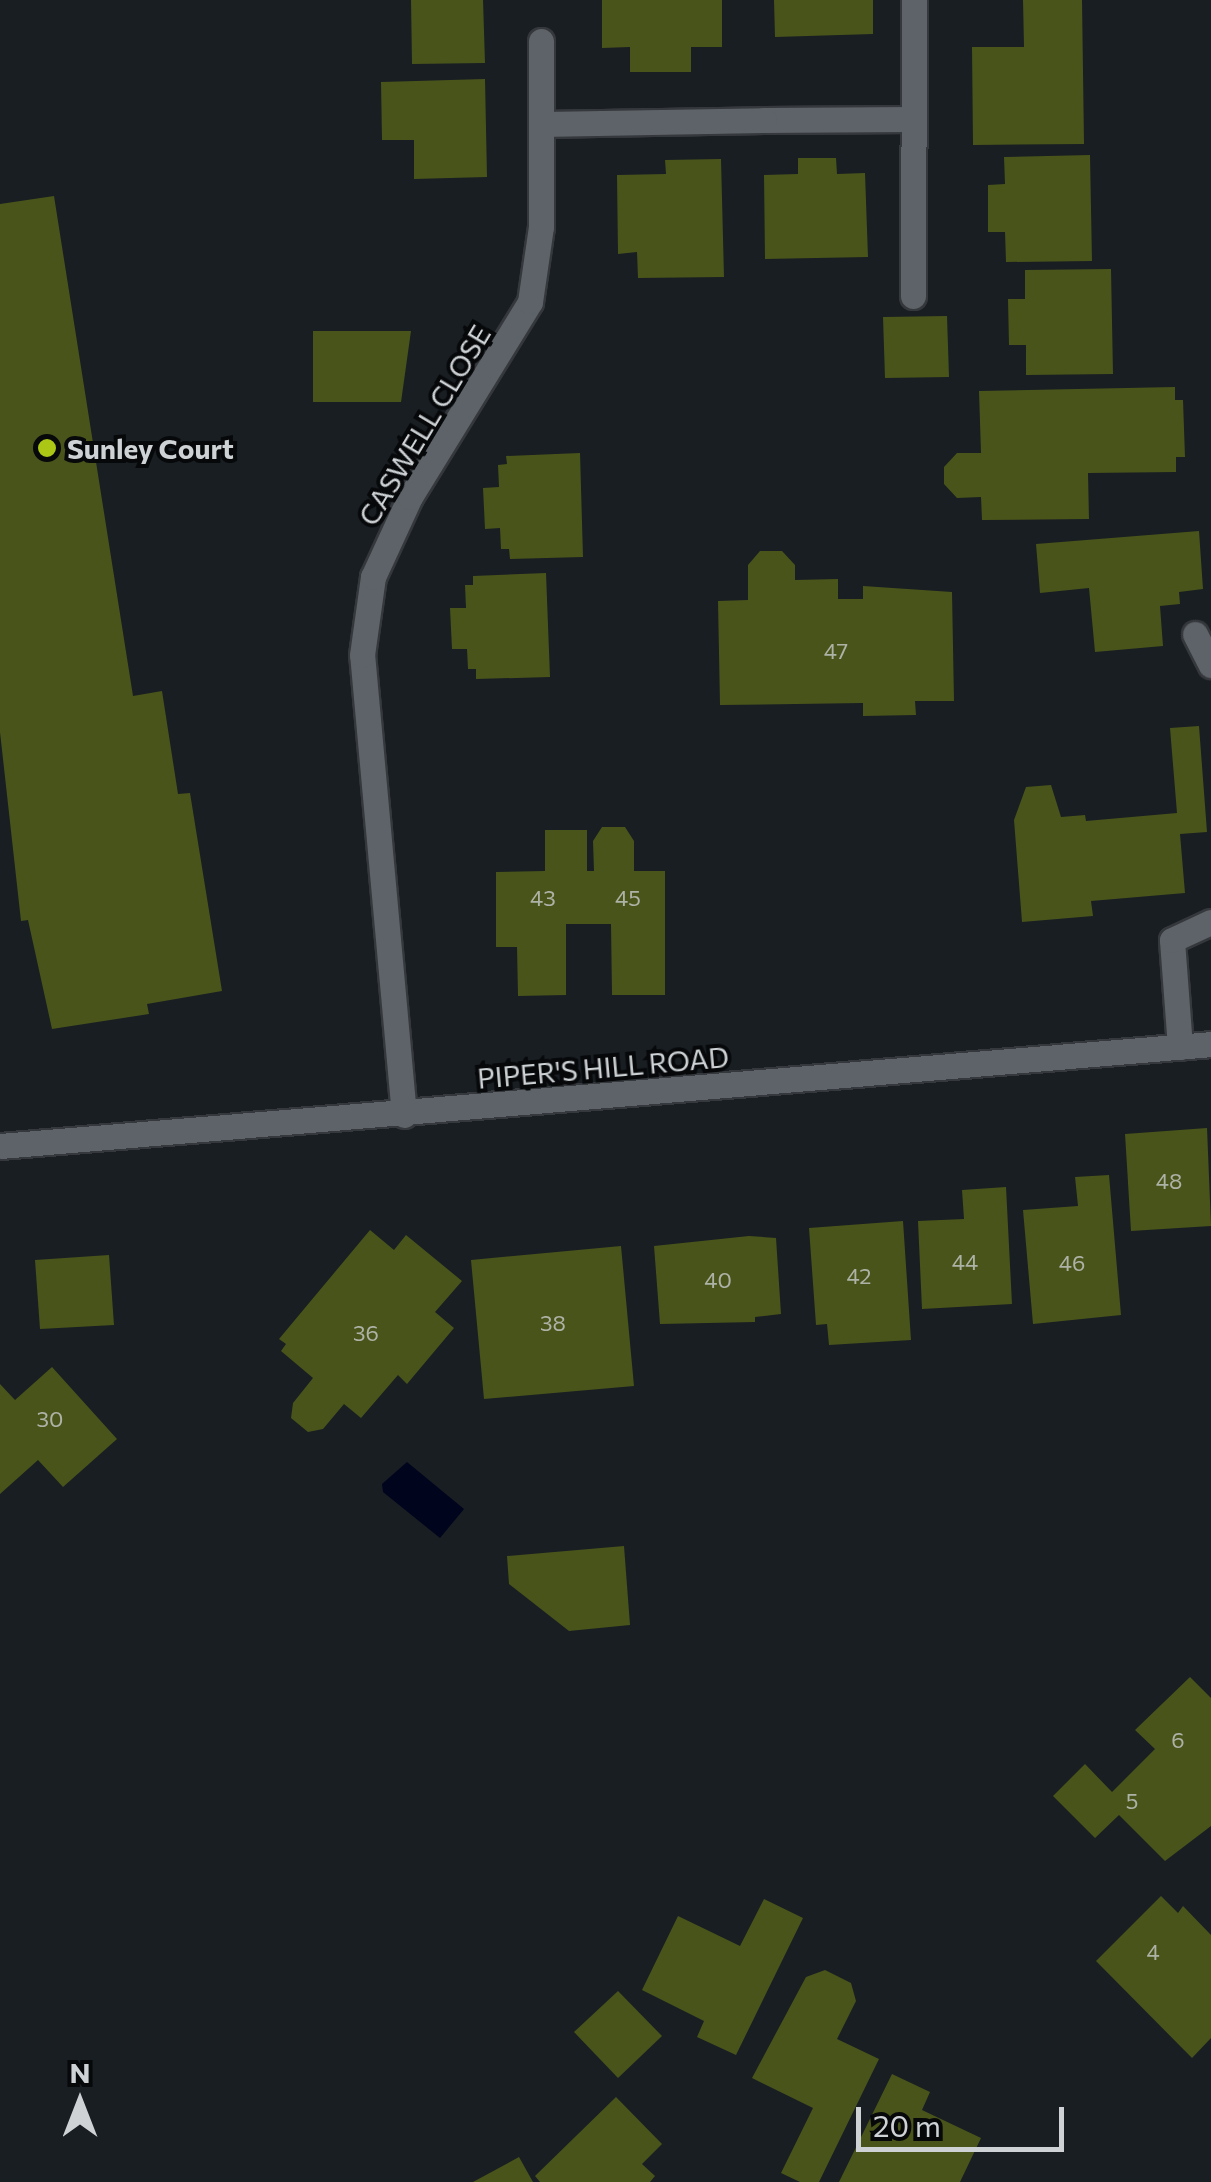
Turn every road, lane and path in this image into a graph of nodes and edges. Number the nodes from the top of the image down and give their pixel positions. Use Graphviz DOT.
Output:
graph roads {
  1 [pos="914,0"];
  2 [pos="541,41"];
  3 [pos="912,118"];
  4 [pos="542,124"];
  5 [pos="913,296"];
  6 [pos="1195,634"];
  7 [pos="1211,664"];
  8 [pos="1211,922"];
  9 [pos="1211,1044"];
  10 [pos="1180,1046"];
  11 [pos="404,1115"];
  12 [pos="0,1146"];
  1 -- 3 [label="street"];
  2 -- 4 [label="street, CASWELL CLOSE"];
  3 -- 4 [label="street"];
  3 -- 5 [label="street"];
  4 -- 11 [label="street, CASWELL CLOSE"];
  6 -- 7 [label="street"];
  8 -- 10 [label="street"];
  9 -- 10 [label="street, PIPER'S HILL ROAD"];
  10 -- 11 [label="street, PIPER'S HILL ROAD"];
  11 -- 12 [label="street, PIPER'S HILL ROAD"];
}
